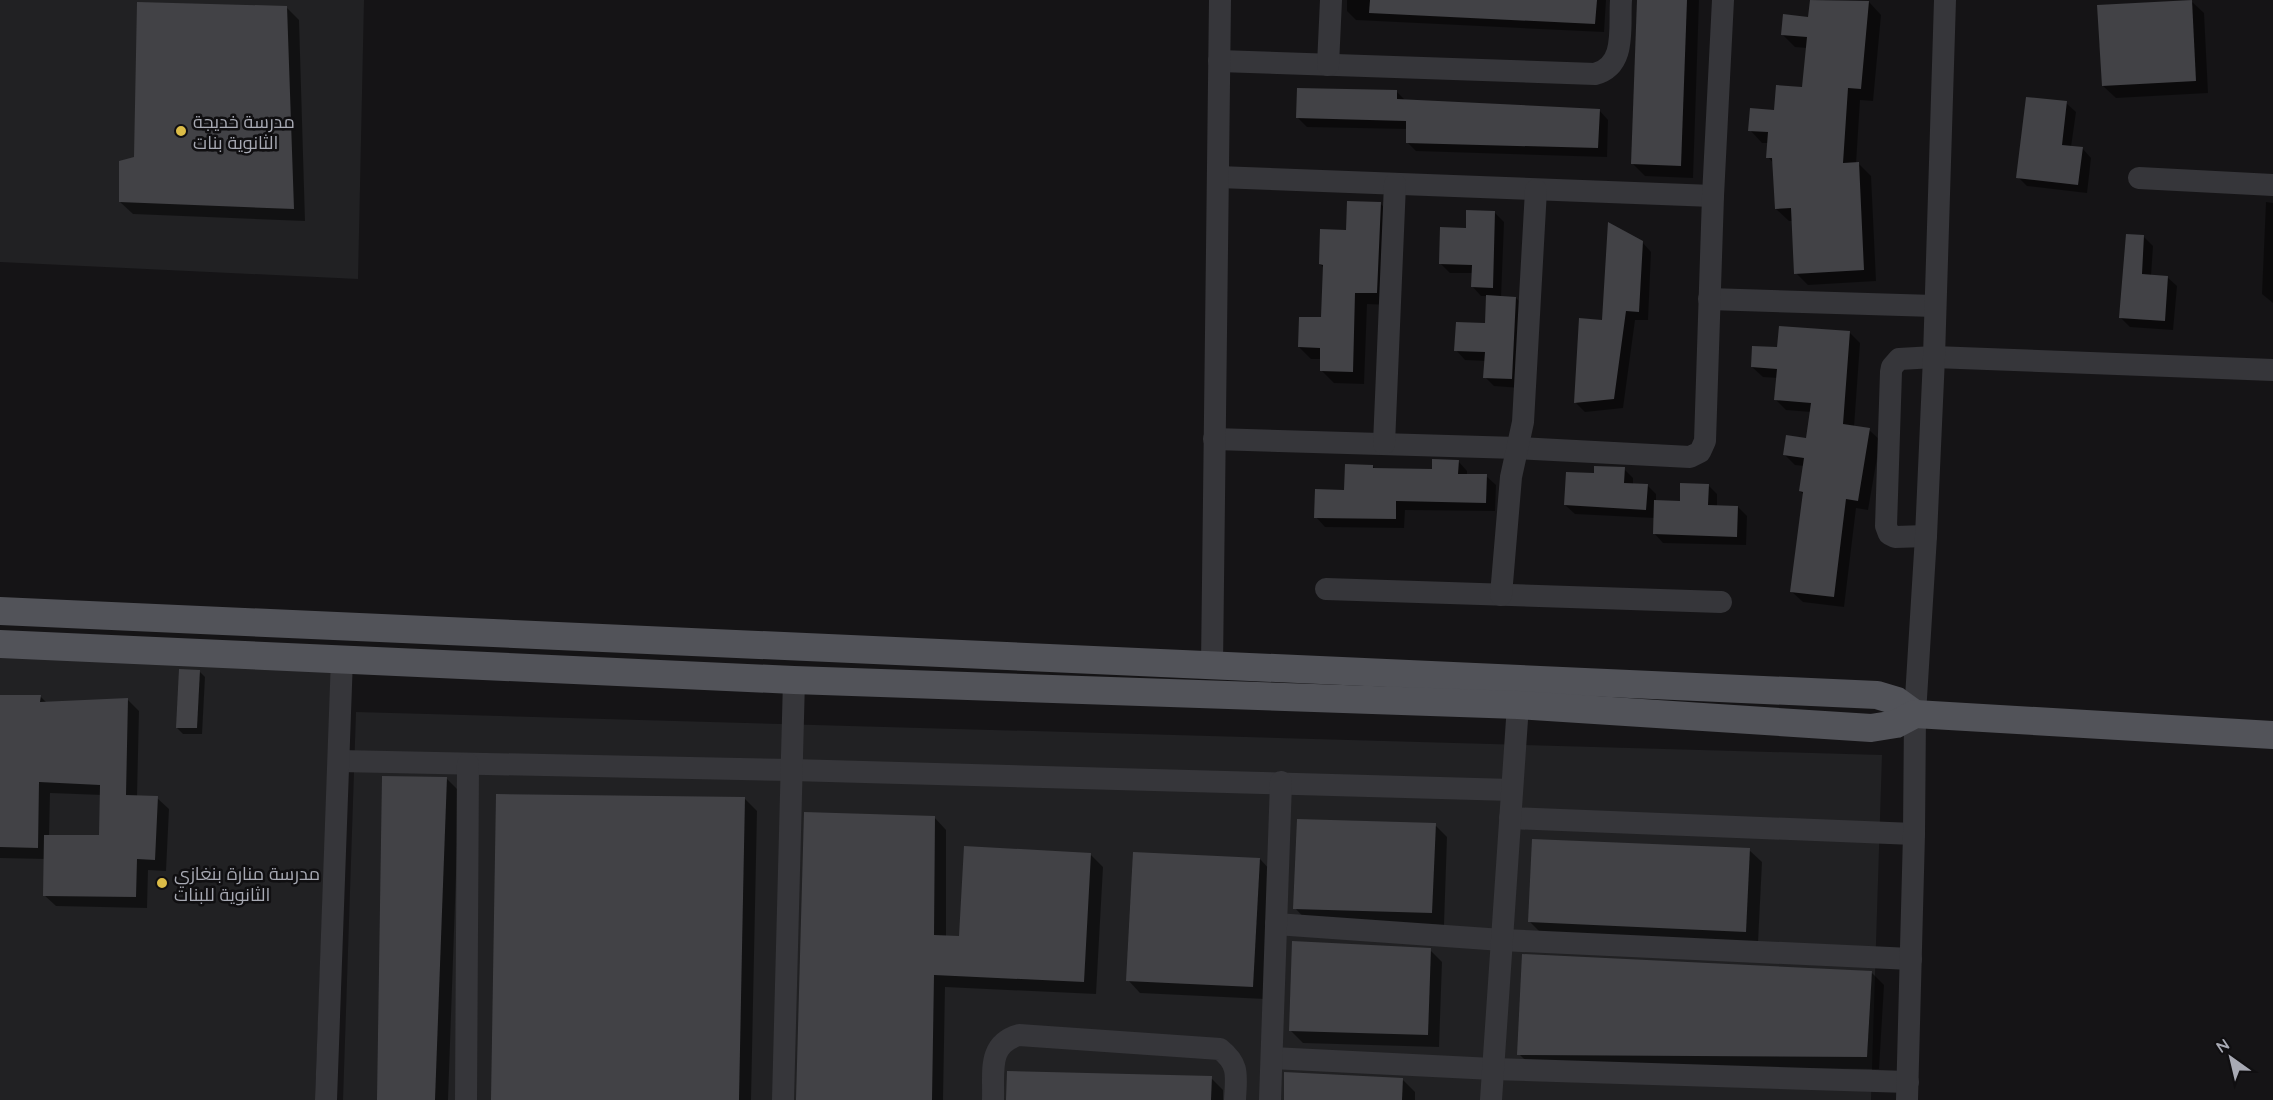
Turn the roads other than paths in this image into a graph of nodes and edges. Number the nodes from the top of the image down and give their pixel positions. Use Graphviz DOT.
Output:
graph roads {
  1 [pos="1220,0"];
  2 [pos="1330,0"];
  3 [pos="1621,0"];
  4 [pos="1723,0"];
  5 [pos="1945,0"];
  6 [pos="1219,61"];
  7 [pos="1328,65"];
  8 [pos="1218,177"];
  9 [pos="2139,178"];
  10 [pos="1395,184"];
  11 [pos="2273,185"];
  12 [pos="1536,190"];
  13 [pos="1713,196"];
  14 [pos="1709,299"];
  15 [pos="1934,306"];
  16 [pos="1934,357"];
  17 [pos="2273,370"];
  18 [pos="1214,439"];
  19 [pos="1384,444"];
  20 [pos="1517,448"];
  21 [pos="1926,536"];
  22 [pos="1326,590"];
  23 [pos="1501,595"];
  24 [pos="1721,602"];
  25 [pos="0,611"];
  26 [pos="0,644"];
  27 [pos="342,658"];
  28 [pos="1212,665"];
  29 [pos="794,680"];
  30 [pos="1518,705"];
  31 [pos="1915,714"];
  32 [pos="2273,735"];
  33 [pos="339,761"];
  34 [pos="468,764"];
  35 [pos="792,770"];
  36 [pos="1281,782"];
  37 [pos="1512,790"];
  38 [pos="1510,818"];
  39 [pos="1914,834"];
  40 [pos="1276,924"];
  41 [pos="1502,940"];
  42 [pos="1911,959"];
  43 [pos="1272,1058"];
  44 [pos="1493,1070"];
  45 [pos="1907,1091"];
  46 [pos="326,1100"];
  47 [pos="466,1100"];
  48 [pos="783,1100"];
  49 [pos="993,1100"];
  50 [pos="1235,1100"];
  51 [pos="1270,1100"];
  52 [pos="1491,1100"];
  1 -- 6 [label="street"];
  2 -- 7 [label="street"];
  3 -- 7 [label="street"];
  4 -- 13 [label="street"];
  5 -- 15 [label="street"];
  6 -- 7 [label="street"];
  6 -- 8 [label="street"];
  8 -- 10 [label="street"];
  8 -- 18 [label="street"];
  9 -- 11 [label="street"];
  10 -- 12 [label="street"];
  10 -- 19 [label="street"];
  12 -- 13 [label="street"];
  12 -- 20 [label="street"];
  13 -- 14 [label="street"];
  14 -- 15 [label="street"];
  14 -- 20 [label="street"];
  15 -- 16 [label="street"];
  16 -- 17 [label="street"];
  16 -- 21 [label="street"];
  16 -- 21 [label="street"];
  18 -- 19 [label="street"];
  18 -- 28 [label="street"];
  19 -- 20 [label="street"];
  20 -- 23 [label="street"];
  21 -- 31 [label="street"];
  22 -- 23 [label="street"];
  23 -- 24 [label="street"];
  25 -- 28 [label="main road"];
  26 -- 27 [label="main road"];
  27 -- 29 [label="main road"];
  27 -- 33 [label="street"];
  28 -- 31 [label="main road"];
  29 -- 30 [label="main road"];
  29 -- 35 [label="street"];
  30 -- 31 [label="main road"];
  30 -- 37 [label="street"];
  31 -- 32 [label="main road"];
  31 -- 39 [label="street"];
  33 -- 34 [label="street"];
  33 -- 46 [label="street"];
  34 -- 35 [label="street"];
  34 -- 47 [label="street"];
  35 -- 36 [label="street"];
  35 -- 48 [label="street"];
  36 -- 37 [label="street"];
  36 -- 40 [label="street"];
  37 -- 38 [label="street"];
  38 -- 39 [label="street"];
  38 -- 41 [label="street"];
  39 -- 42 [label="street"];
  40 -- 41 [label="street"];
  40 -- 43 [label="street"];
  41 -- 42 [label="street"];
  41 -- 44 [label="street"];
  42 -- 45 [label="street"];
  43 -- 44 [label="street"];
  43 -- 51 [label="street"];
  44 -- 45 [label="street"];
  44 -- 52 [label="street"];
  49 -- 50 [label="street"];
}
